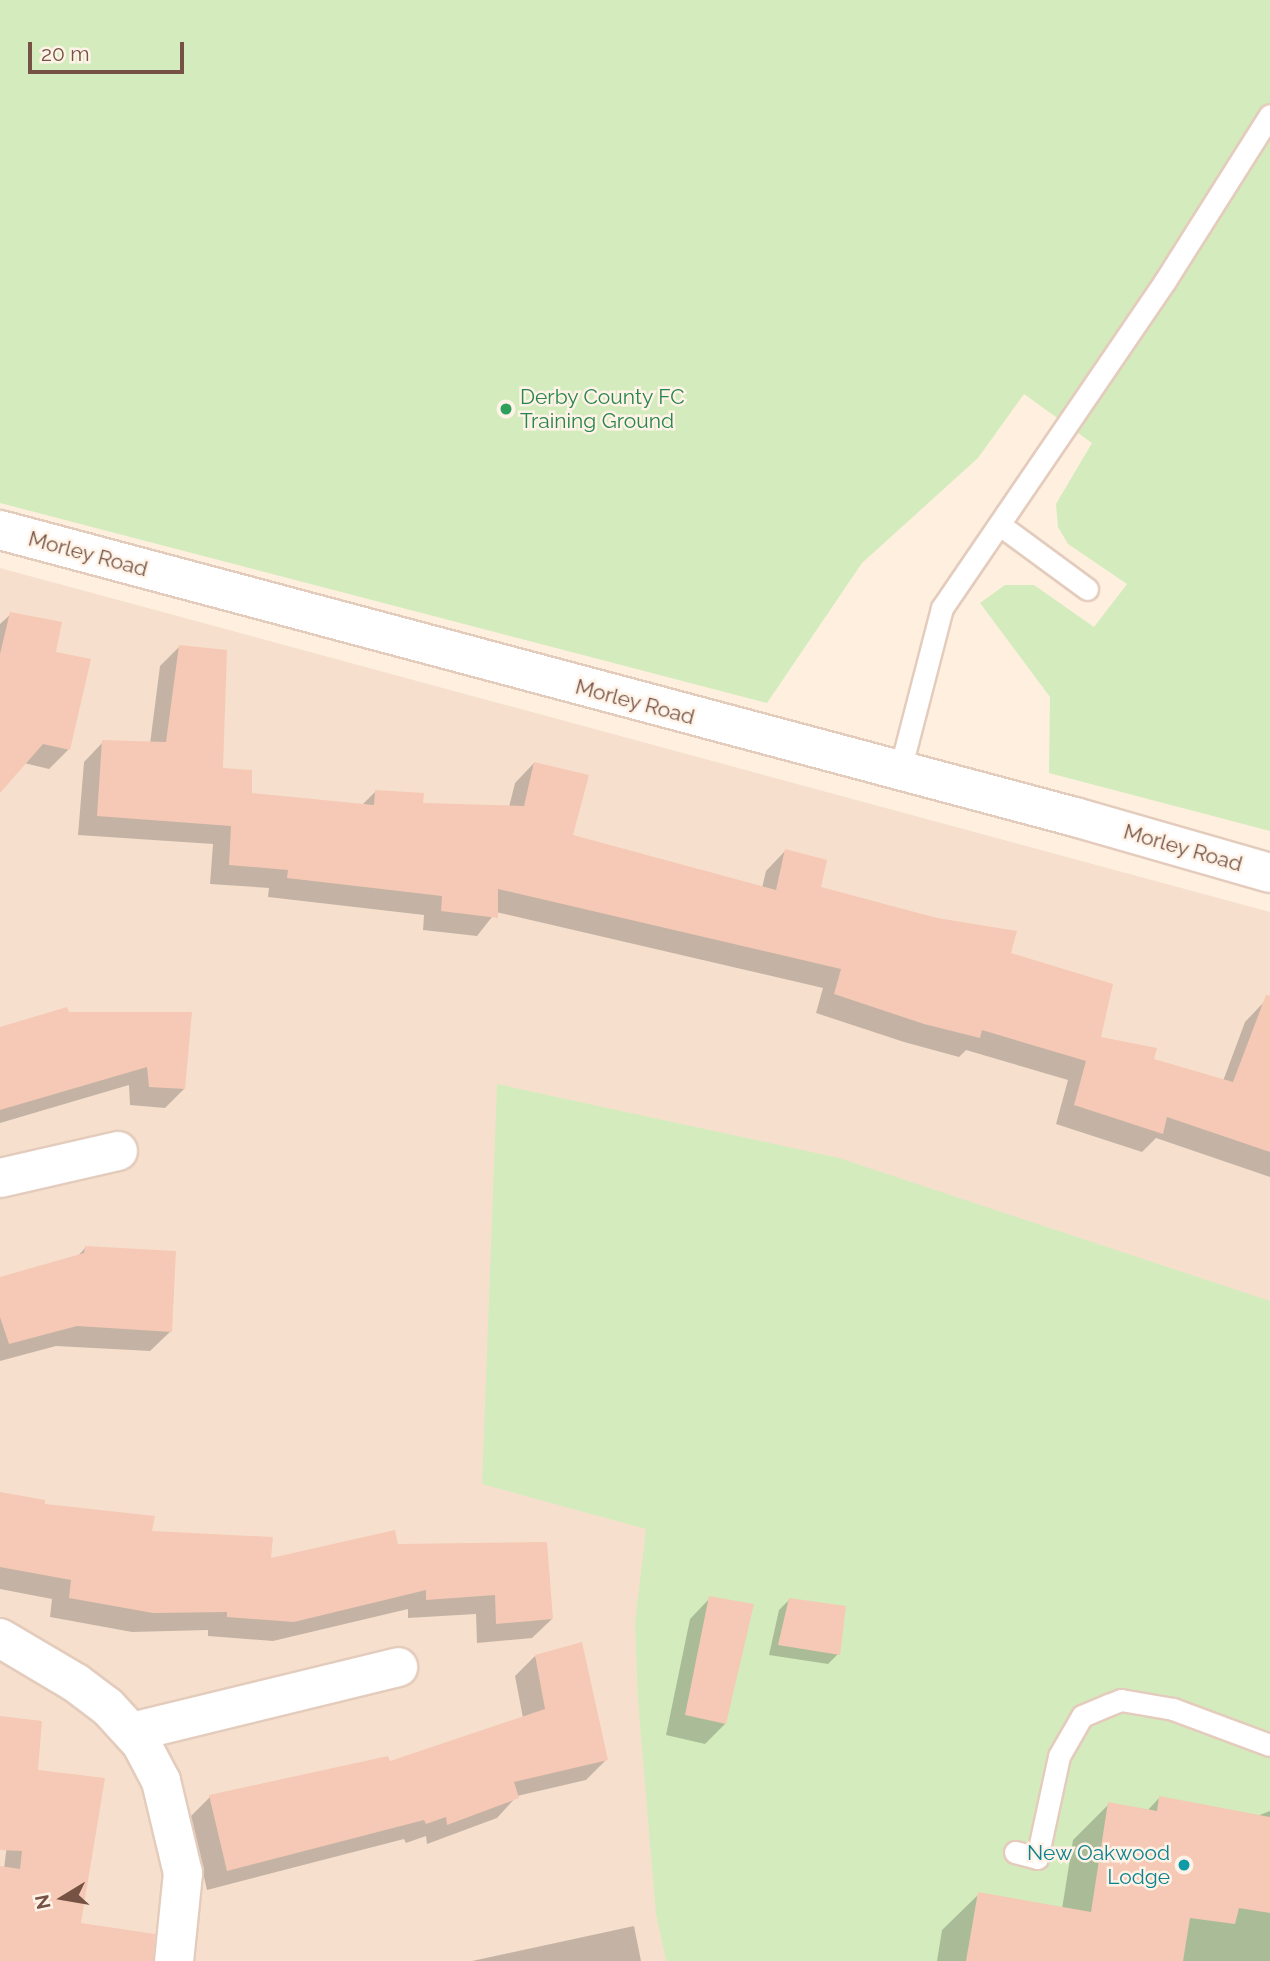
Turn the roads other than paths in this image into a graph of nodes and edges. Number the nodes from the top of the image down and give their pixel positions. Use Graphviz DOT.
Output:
graph roads {
  1 [pos="1270,116"];
  2 [pos="1000,525"];
  3 [pos="0,530"];
  4 [pos="1087,589"];
  5 [pos="899,774"];
  6 [pos="1270,873"];
  7 [pos="118,1151"];
  8 [pos="0,1178"];
  9 [pos="0,1638"];
  10 [pos="398,1667"];
  11 [pos="132,1732"];
  12 [pos="1270,1745"];
  13 [pos="1015,1852"];
  14 [pos="174,1961"];
  1 -- 2 [label="lane"];
  2 -- 4 [label="lane"];
  2 -- 5 [label="lane"];
  3 -- 5 [label="street, Morley Road"];
  5 -- 6 [label="street, Morley Road"];
  7 -- 8 [label="street"];
  9 -- 11 [label="street"];
  10 -- 11 [label="street"];
  11 -- 14 [label="street"];
  12 -- 13 [label="lane"];
}
